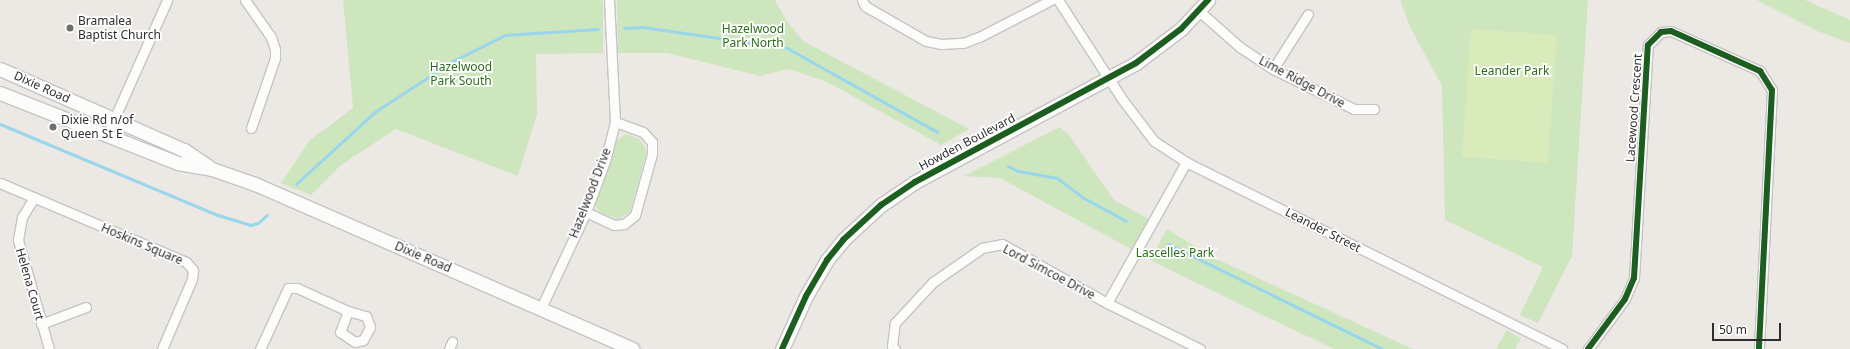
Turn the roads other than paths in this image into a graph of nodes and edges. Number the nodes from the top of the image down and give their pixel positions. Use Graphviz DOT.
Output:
graph roads {
  1 [pos="167,0"];
  2 [pos="246,0"];
  3 [pos="609,0"];
  4 [pos="862,0"];
  5 [pos="1051,0"];
  6 [pos="1058,0"];
  7 [pos="1208,0"];
  8 [pos="1199,11"];
  9 [pos="1308,14"];
  10 [pos="0,69"];
  11 [pos="1273,69"];
  12 [pos="1109,80"];
  13 [pos="0,93"];
  14 [pos="1374,109"];
  15 [pos="114,119"];
  16 [pos="614,122"];
  17 [pos="250,128"];
  18 [pos="107,136"];
  19 [pos="1186,162"];
  20 [pos="212,169"];
  21 [pos="0,184"];
  22 [pos="33,199"];
  23 [pos="586,212"];
  24 [pos="1107,303"];
  25 [pos="86,307"];
  26 [pos="541,308"];
  27 [pos="348,311"];
  28 [pos="42,324"];
  29 [pos="49,349"];
  30 [pos="162,349"];
  31 [pos="260,349"];
  32 [pos="632,349"];
  33 [pos="782,349"];
  34 [pos="895,349"];
  35 [pos="1200,349"];
  36 [pos="1562,349"];
  37 [pos="1588,349"];
  38 [pos="1759,349"];
  1 -- 15 [label="street"];
  2 -- 17 [label="street"];
  3 -- 16 [label="street, Hazelwood Drive"];
  4 -- 5 [label="street"];
  6 -- 12 [label="street, Leander Street"];
  7 -- 8 [label="main road, Howden Boulevard"];
  8 -- 11 [label="street, Lime Ridge Drive"];
  8 -- 12 [label="main road, Howden Boulevard"];
  9 -- 11 [label="street"];
  10 -- 15 [label="main road, Dixie Road"];
  11 -- 14 [label="street, Lime Ridge Drive"];
  12 -- 19 [label="street, Leander Street"];
  12 -- 33 [label="main road, Howden Boulevard"];
  13 -- 18 [label="main road, Dixie Road"];
  15 -- 18 [label="street"];
  15 -- 20 [label="main road, Dixie Road"];
  16 -- 23 [label="street, Hazelwood Drive"];
  16 -- 23 [label="street"];
  18 -- 20 [label="main road, Dixie Road"];
  19 -- 24 [label="street"];
  19 -- 36 [label="street, Leander Street"];
  20 -- 26 [label="main road, Dixie Road"];
  21 -- 22 [label="street"];
  22 -- 28 [label="street, Helena Court"];
  22 -- 30 [label="street, Hoskins Square"];
  23 -- 26 [label="street, Hazelwood Drive"];
  24 -- 34 [label="street, Lord Simcoe Drive"];
  24 -- 35 [label="street, Lord Simcoe Drive"];
  25 -- 28 [label="street"];
  26 -- 32 [label="main road, Dixie Road"];
  27 -- 31 [label="street"];
  28 -- 29 [label="street, Helena Court"];
  37 -- 38 [label="street, Lacewood Crescent"];
}
